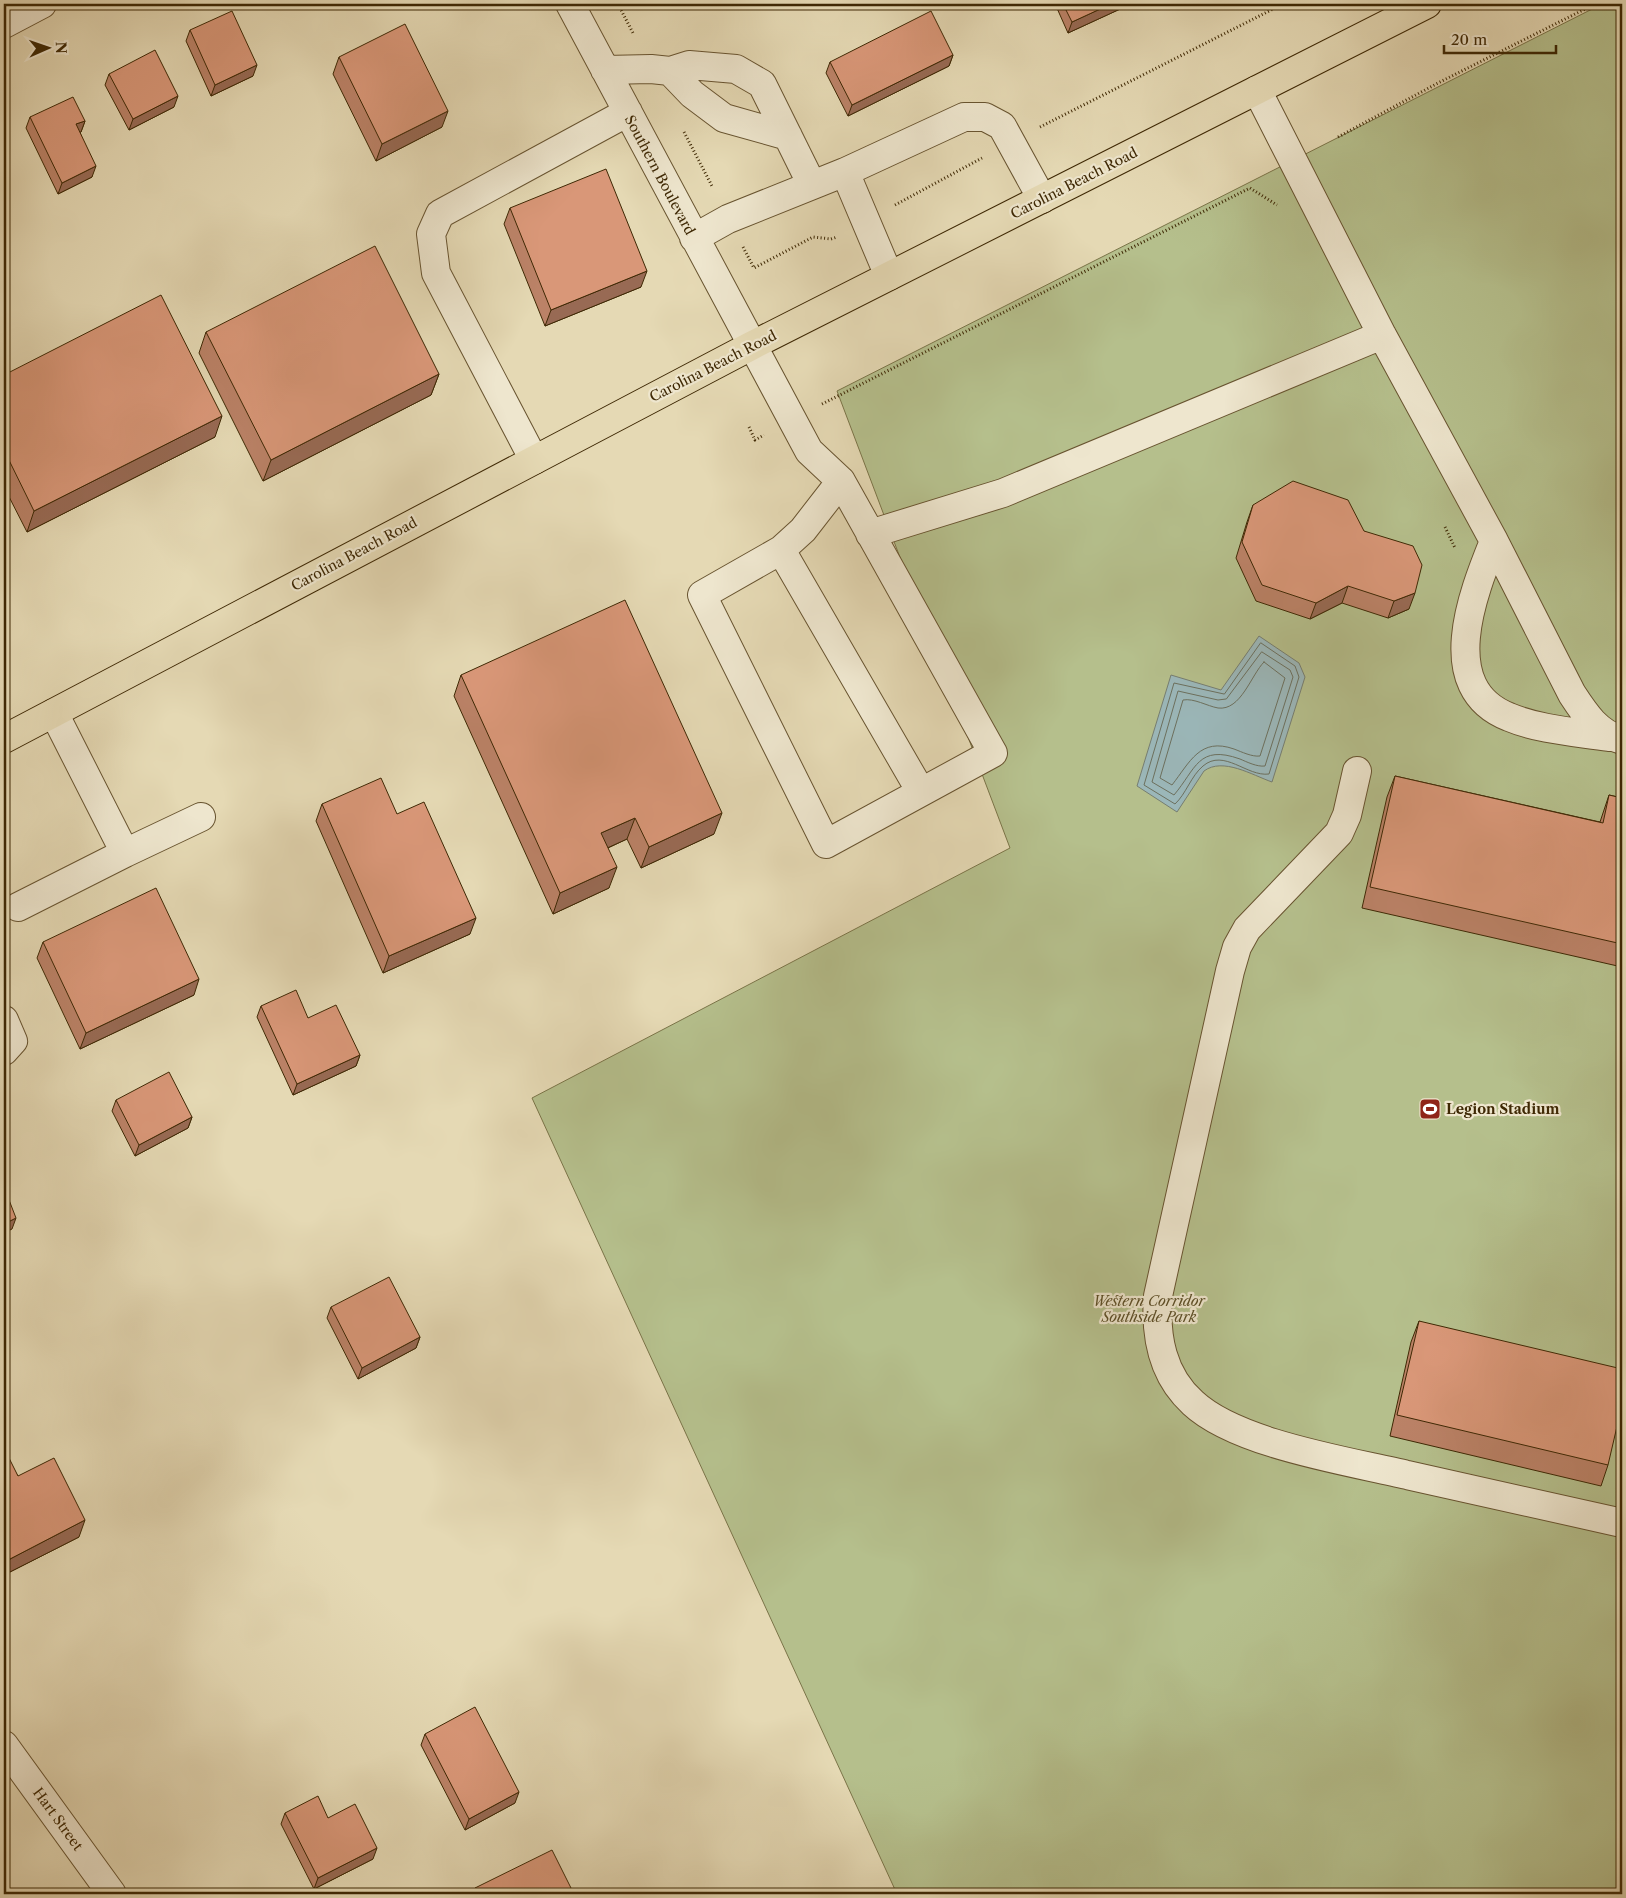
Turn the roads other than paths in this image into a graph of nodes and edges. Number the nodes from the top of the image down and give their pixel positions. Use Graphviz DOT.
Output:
graph roads {
  1 [pos="42,4"];
  2 [pos="570,4"];
  3 [pos="1427,4"];
  4 [pos="4,24"];
  5 [pos="605,70"];
  6 [pos="661,70"];
  7 [pos="1257,90"];
  8 [pos="628,112"];
  9 [pos="788,136"];
  10 [pos="845,172"];
  11 [pos="812,185"];
  12 [pos="1042,199"];
  13 [pos="694,238"];
  14 [pos="889,276"];
  15 [pos="1382,335"];
  16 [pos="751,346"];
  17 [pos="534,460"];
  18 [pos="841,481"];
  19 [pos="870,534"];
  20 [pos="1494,541"];
  21 [pos="780,550"];
  22 [pos="54,713"];
  23 [pos="4,739"];
  24 [pos="1616,739"];
  25 [pos="1357,771"];
  26 [pos="921,792"];
  27 [pos="201,817"];
  28 [pos="125,853"];
  29 [pos="18,907"];
  30 [pos="4,1020"];
  31 [pos="4,1051"];
  32 [pos="1622,1522"];
  33 [pos="4,1744"];
  34 [pos="112,1894"];
  1 -- 4 [label="street"];
  2 -- 5 [label="street, Southern Boulevard"];
  3 -- 7 [label="highway, Carolina Beach Road"];
  5 -- 6 [label="street"];
  5 -- 8 [label="street, Southern Boulevard"];
  6 -- 9 [label="street"];
  6 -- 9 [label="street"];
  7 -- 12 [label="highway, Carolina Beach Road"];
  7 -- 15 [label="street"];
  8 -- 13 [label="street, Southern Boulevard"];
  8 -- 17 [label="street"];
  9 -- 11 [label="street"];
  10 -- 11 [label="street"];
  10 -- 12 [label="street"];
  10 -- 14 [label="street"];
  11 -- 13 [label="street"];
  12 -- 14 [label="highway, Carolina Beach Road"];
  13 -- 16 [label="street, Southern Boulevard"];
  14 -- 16 [label="highway, Carolina Beach Road"];
  15 -- 19 [label="street"];
  15 -- 20 [label="street"];
  16 -- 17 [label="highway, Carolina Beach Road"];
  16 -- 18 [label="street, Southern Boulevard"];
  17 -- 22 [label="highway, Carolina Beach Road"];
  18 -- 19 [label="street, Southern Boulevard"];
  18 -- 21 [label="street"];
  19 -- 26 [label="street, Southern Boulevard"];
  20 -- 24 [label="street"];
  20 -- 24 [label="street"];
  21 -- 26 [label="street"];
  21 -- 26 [label="street"];
  22 -- 23 [label="highway, Carolina Beach Road"];
  22 -- 28 [label="street"];
  25 -- 32 [label="street"];
  27 -- 28 [label="street"];
  28 -- 29 [label="street"];
  30 -- 31 [label="street"];
  33 -- 34 [label="street, Hart Street"];
}
